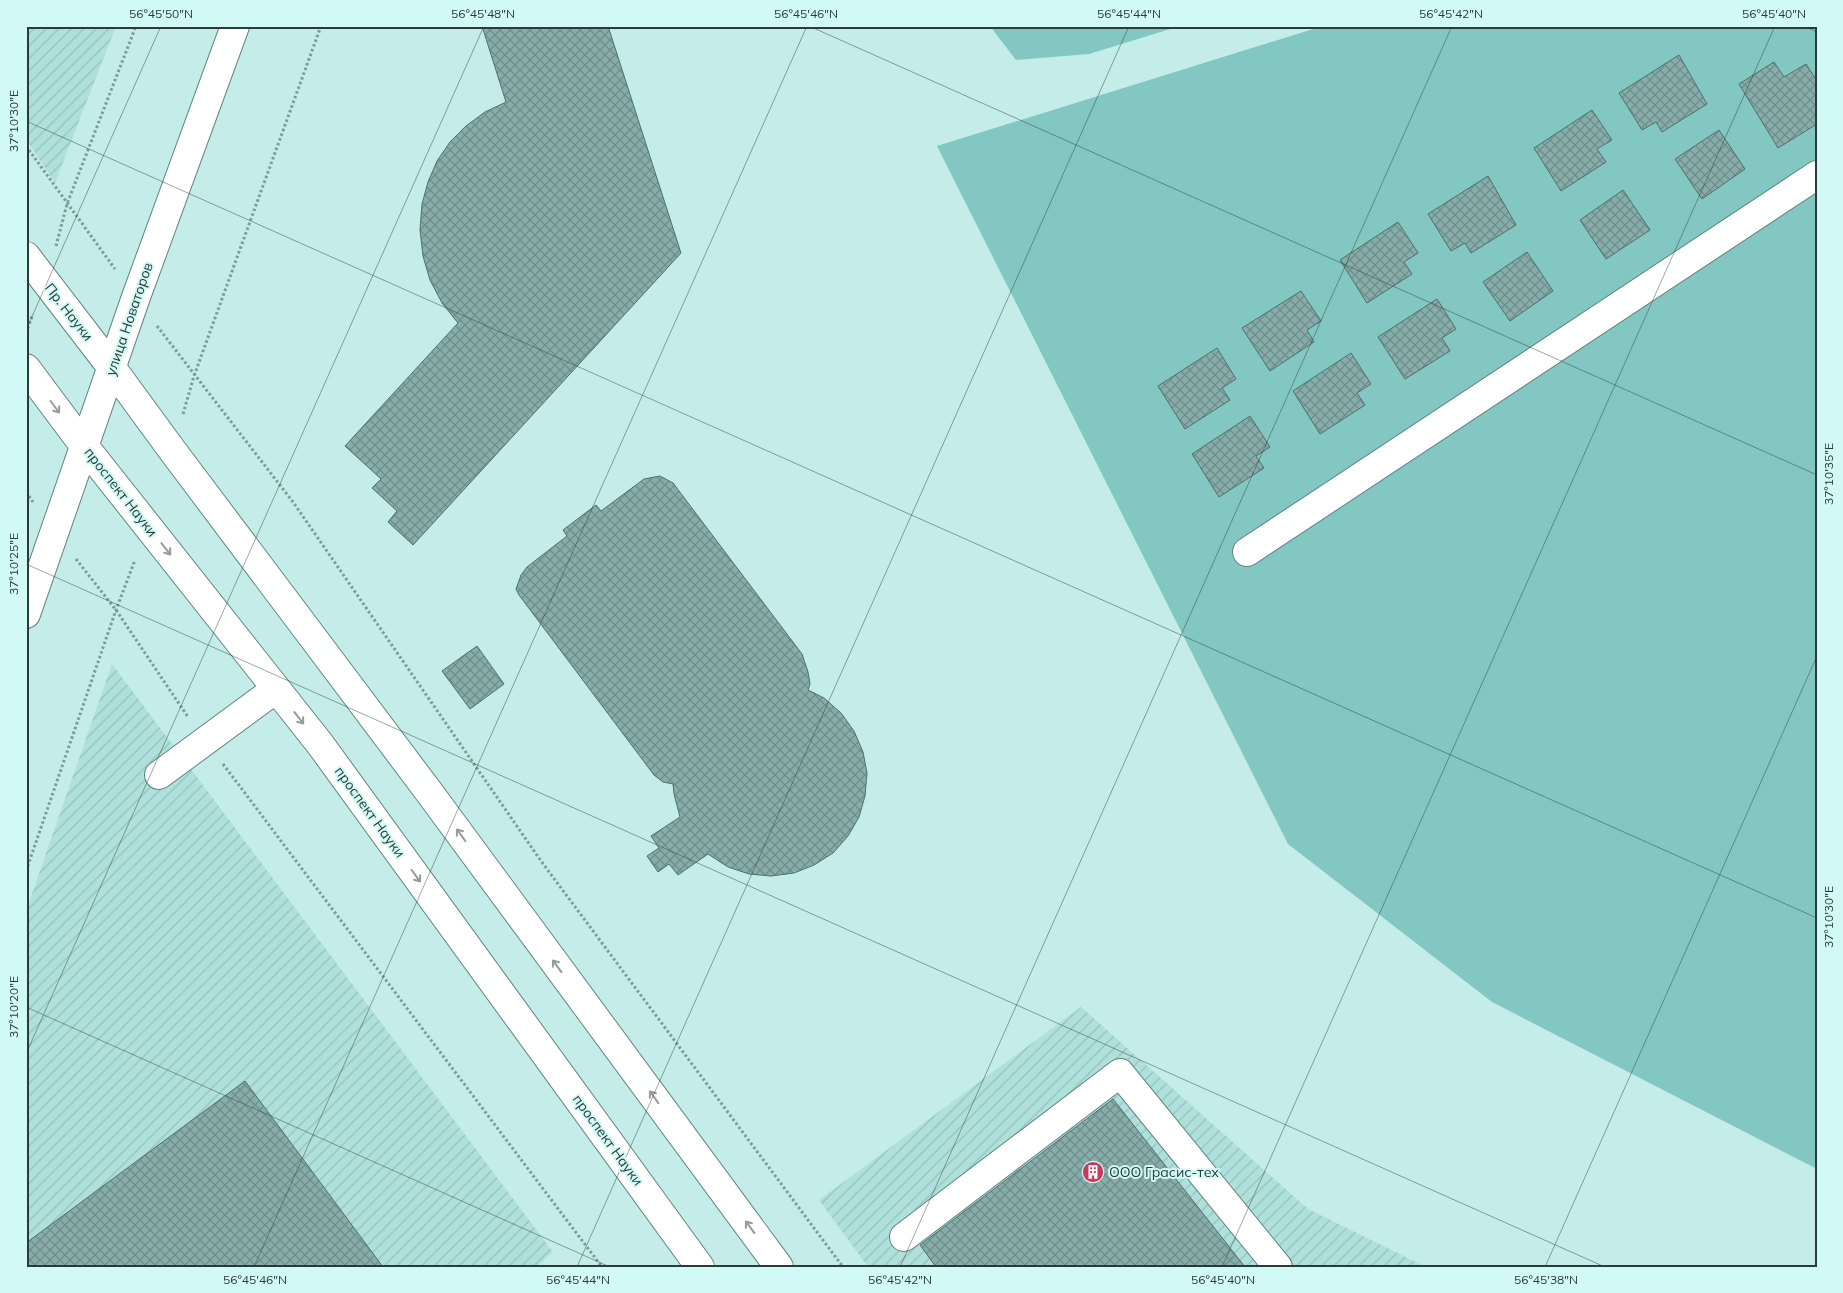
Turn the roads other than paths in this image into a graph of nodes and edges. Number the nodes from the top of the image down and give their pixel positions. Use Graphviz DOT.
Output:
graph roads {
  1 [pos="235,26"];
  2 [pos="1817,175"];
  3 [pos="26,256"];
  4 [pos="26,368"];
  5 [pos="112,368"];
  6 [pos="85,447"];
  7 [pos="1246,552"];
  8 [pos="26,614"];
  9 [pos="276,689"];
  10 [pos="159,775"];
  11 [pos="904,1238"];
  12 [pos="700,1267"];
  13 [pos="779,1267"];
  14 [pos="1278,1267"];
  1 -- 5 [label="street, улица Новаторов"];
  2 -- 7 [label="street"];
  3 -- 5 [label="street, Пр. Науки"];
  4 -- 6 [label="street, проспект Науки, one-way"];
  5 -- 6 [label="street, улица Новаторов"];
  13 -- 5 [label="street, one-way"];
  6 -- 8 [label="street, улица Новаторов"];
  6 -- 9 [label="street, проспект Науки, one-way"];
  9 -- 10 [label="street"];
  9 -- 12 [label="street, проспект Науки, one-way"];
  11 -- 14 [label="street"];
}
